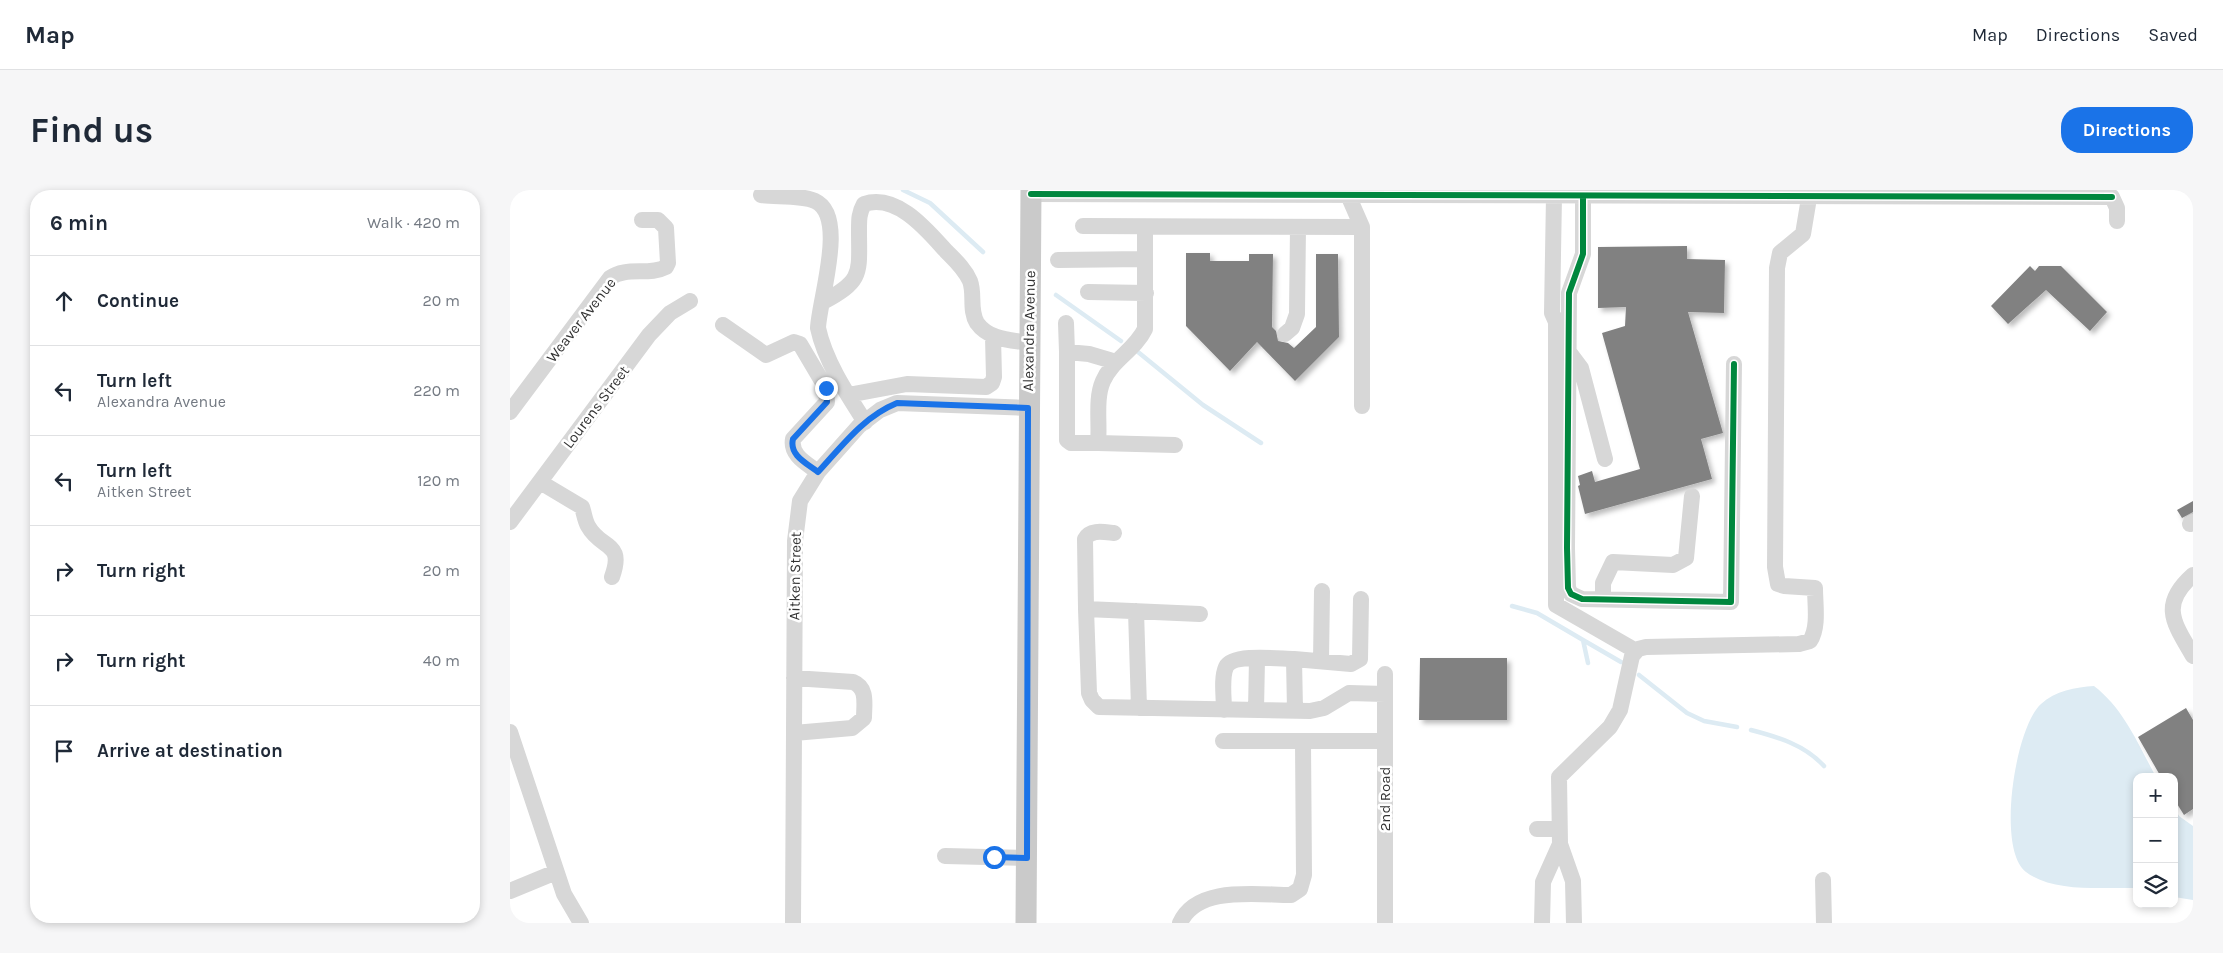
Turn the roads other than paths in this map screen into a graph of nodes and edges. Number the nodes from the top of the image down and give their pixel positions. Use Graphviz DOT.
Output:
graph roads {
  1 [pos="1031,192"];
  2 [pos="1348,195"];
  3 [pos="761,196"];
  4 [pos="1554,196"];
  5 [pos="1583,197"];
  6 [pos="1808,198"];
  7 [pos="642,220"];
  8 [pos="2117,221"];
  9 [pos="1083,226"];
  10 [pos="1145,226"];
  11 [pos="1298,227"];
  12 [pos="1362,227"];
  13 [pos="1145,259"];
  14 [pos="1058,260"];
  15 [pos="1088,292"];
  16 [pos="1146,293"];
  17 [pos="690,301"];
  18 [pos="823,302"];
  19 [pos="1066,323"];
  20 [pos="723,325"];
  21 [pos="1285,334"];
  22 [pos="992,337"];
  23 [pos="1029,343"];
  24 [pos="1067,352"];
  25 [pos="1569,352"];
  26 [pos="1116,362"];
  27 [pos="1734,364"];
  28 [pos="938,384"];
  29 [pos="897,385"];
  30 [pos="848,395"];
  31 [pos="897,403"];
  32 [pos="938,405"];
  33 [pos="1362,406"];
  34 [pos="1028,408"];
  35 [pos="510,412"];
  36 [pos="864,422"];
  37 [pos="1098,443"];
  38 [pos="1175,445"];
  39 [pos="1605,459"];
  40 [pos="818,472"];
  41 [pos="540,482"];
  42 [pos="1692,496"];
  43 [pos="510,522"];
  44 [pos="1114,533"];
  45 [pos="2193,575"];
  46 [pos="612,577"];
  47 [pos="1322,591"];
  48 [pos="1361,599"];
  49 [pos="1603,599"];
  50 [pos="1086,608"];
  51 [pos="1136,611"];
  52 [pos="1200,614"];
  53 [pos="1636,651"];
  54 [pos="2193,656"];
  55 [pos="1257,659"];
  56 [pos="1294,659"];
  57 [pos="1321,661"];
  58 [pos="1385,674"];
  59 [pos="794,678"];
  60 [pos="1384,694"];
  61 [pos="1139,708"];
  62 [pos="1224,710"];
  63 [pos="1256,710"];
  64 [pos="1295,710"];
  65 [pos="510,732"];
  66 [pos="794,733"];
  67 [pos="1223,741"];
  68 [pos="1385,741"];
  69 [pos="1303,742"];
  70 [pos="1538,829"];
  71 [pos="1560,836"];
  72 [pos="945,856"];
  73 [pos="1027,858"];
  74 [pos="556,872"];
  75 [pos="1823,880"];
  76 [pos="510,891"];
  77 [pos="581,923"];
  78 [pos="793,923"];
  79 [pos="1026,923"];
  80 [pos="1180,923"];
  81 [pos="1385,923"];
  82 [pos="1542,923"];
  83 [pos="1574,923"];
  84 [pos="1824,923"];
  1 -- 2 [label="street"];
  1 -- 23 [label="main road, Alexandra Avenue"];
  2 -- 4 [label="street"];
  2 -- 12 [label="street"];
  3 -- 18 [label="street"];
  4 -- 5 [label="street"];
  4 -- 53 [label="street"];
  5 -- 6 [label="street"];
  5 -- 25 [label="street"];
  6 -- 8 [label="street"];
  6 -- 53 [label="street"];
  7 -- 35 [label="street, Weaver Avenue"];
  9 -- 10 [label="street"];
  10 -- 11 [label="street"];
  10 -- 13 [label="street"];
  11 -- 12 [label="street"];
  11 -- 21 [label="street"];
  12 -- 33 [label="street"];
  13 -- 14 [label="street"];
  13 -- 16 [label="street"];
  15 -- 16 [label="street"];
  16 -- 26 [label="street"];
  17 -- 41 [label="street, Lourens Street"];
  18 -- 22 [label="street"];
  18 -- 30 [label="street"];
  19 -- 24 [label="street"];
  20 -- 40 [label="street"];
  22 -- 23 [label="street"];
  22 -- 28 [label="street"];
  23 -- 34 [label="main road, Alexandra Avenue"];
  24 -- 26 [label="street"];
  24 -- 37 [label="street"];
  25 -- 39 [label="street"];
  25 -- 49 [label="street"];
  26 -- 37 [label="street"];
  27 -- 49 [label="street"];
  28 -- 29 [label="street"];
  28 -- 32 [label="street"];
  29 -- 30 [label="street"];
  29 -- 31 [label="street"];
  30 -- 36 [label="street"];
  31 -- 32 [label="street, Aitken Street"];
  31 -- 36 [label="street, Aitken Street"];
  32 -- 34 [label="street, Aitken Street"];
  34 -- 73 [label="main road, Alexandra Avenue"];
  36 -- 40 [label="street, Aitken Street"];
  37 -- 38 [label="street"];
  40 -- 59 [label="street, Aitken Street"];
  41 -- 43 [label="street, Lourens Street"];
  41 -- 46 [label="street"];
  42 -- 49 [label="street"];
  44 -- 50 [label="street"];
  45 -- 54 [label="street"];
  47 -- 57 [label="street"];
  48 -- 57 [label="street"];
  50 -- 51 [label="street"];
  50 -- 61 [label="street"];
  51 -- 52 [label="street"];
  51 -- 61 [label="street"];
  53 -- 71 [label="street"];
  55 -- 56 [label="street"];
  55 -- 62 [label="street"];
  55 -- 63 [label="street"];
  56 -- 57 [label="street"];
  56 -- 64 [label="street"];
  58 -- 60 [label="street, 2nd Road"];
  59 -- 66 [label="street, Aitken Street"];
  59 -- 66 [label="street"];
  60 -- 64 [label="street"];
  60 -- 68 [label="street, 2nd Road"];
  61 -- 62 [label="street"];
  62 -- 63 [label="street"];
  63 -- 64 [label="street"];
  65 -- 74 [label="street"];
  66 -- 78 [label="street, Aitken Street"];
  67 -- 69 [label="street"];
  68 -- 69 [label="street"];
  68 -- 81 [label="street, 2nd Road"];
  69 -- 80 [label="street"];
  70 -- 71 [label="street"];
  71 -- 82 [label="street"];
  71 -- 83 [label="street"];
  72 -- 73 [label="street"];
  73 -- 79 [label="main road, Alexandra Avenue"];
  74 -- 76 [label="street"];
  74 -- 77 [label="street"];
  75 -- 84 [label="street"];
}
